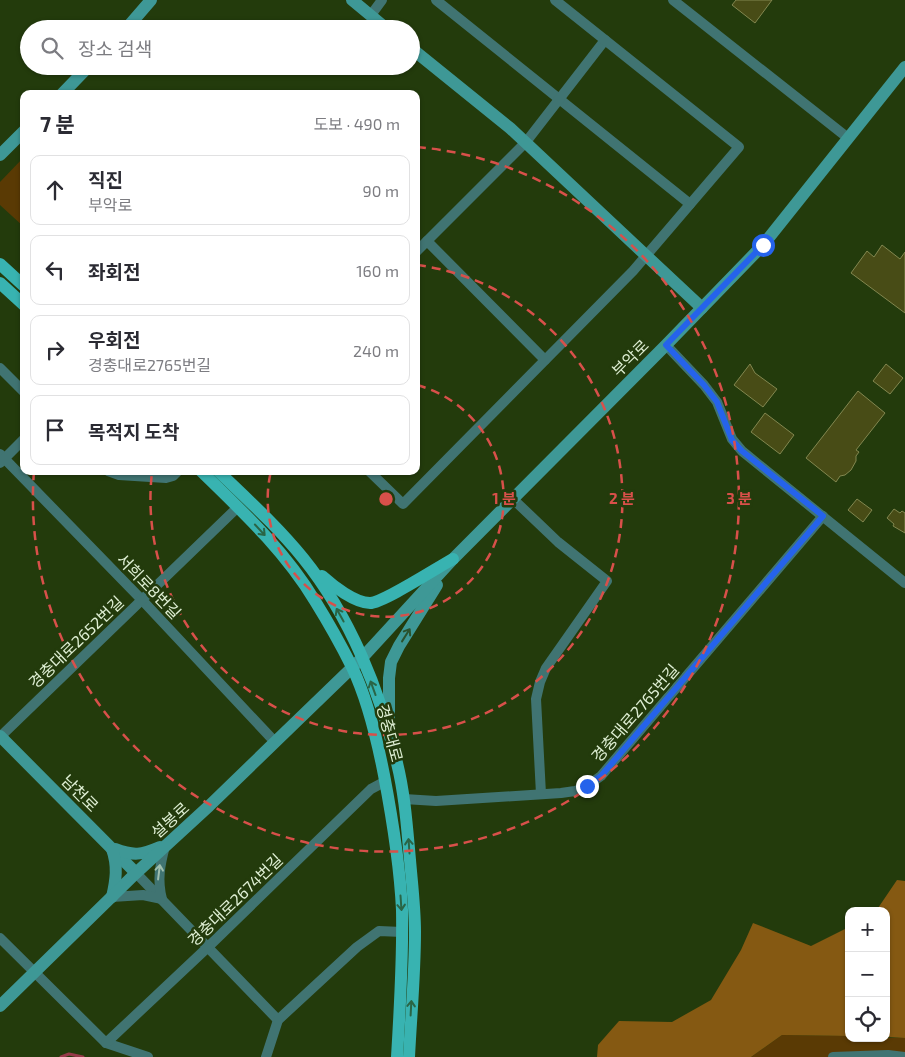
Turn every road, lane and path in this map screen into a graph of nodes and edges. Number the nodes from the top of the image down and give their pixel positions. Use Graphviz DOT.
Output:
graph roads {
  1 [pos="151,0"];
  2 [pos="352,0"];
  3 [pos="382,0"];
  4 [pos="436,0"];
  5 [pos="555,0"];
  6 [pos="673,0"];
  7 [pos="371,15"];
  8 [pos="134,20"];
  9 [pos="377,20"];
  10 [pos="605,40"];
  11 [pos="420,55"];
  12 [pos="905,67"];
  13 [pos="80,75"];
  14 [pos="66,90"];
  15 [pos="560,100"];
  16 [pos="20,136"];
  17 [pos="848,138"];
  18 [pos="526,142"];
  19 [pos="0,155"];
  20 [pos="690,204"];
  21 [pos="427,242"];
  22 [pos="420,248"];
  23 [pos="646,255"];
  24 [pos="0,264"];
  25 [pos="20,282"];
  26 [pos="0,283"];
  27 [pos="20,301"];
  28 [pos="702,308"];
  29 [pos="666,345"];
  30 [pos="546,360"];
  31 [pos="0,368"];
  32 [pos="20,388"];
  33 [pos="20,442"];
  34 [pos="1,458"];
  35 [pos="118,475"];
  36 [pos="174,475"];
  37 [pos="204,475"];
  38 [pos="222,475"];
  39 [pos="373,475"];
  40 [pos="513,499"];
  41 [pos="238,507"];
  42 [pos="823,516"];
  43 [pos="303,557"];
  44 [pos="453,559"];
  45 [pos="905,583"];
  46 [pos="142,600"];
  47 [pos="362,658"];
  48 [pos="352,668"];
  49 [pos="389,732"];
  50 [pos="0,736"];
  51 [pos="275,742"];
  52 [pos="386,782"];
  53 [pos="541,794"];
  54 [pos="404,799"];
  55 [pos="165,846"];
  56 [pos="112,848"];
  57 [pos="136,873"];
  58 [pos="112,897"];
  59 [pos="162,899"];
  60 [pos="402,932"];
  61 [pos="0,938"];
  62 [pos="208,947"];
  63 [pos="35,974"];
  64 [pos="0,1006"];
  65 [pos="278,1020"];
  66 [pos="106,1043"];
  67 [pos="148,1057"];
  68 [pos="266,1057"];
  69 [pos="397,1057"];
  70 [pos="409,1057"];
  71 [pos="833,1057"];
  72 [pos="905,1057"];
  1 -- 8 [label="street"];
  2 -- 7 [label="street"];
  3 -- 7 [label="street"];
  4 -- 15 [label="street"];
  5 -- 10 [label="street"];
  6 -- 17 [label="street"];
  7 -- 9 [label="street"];
  10 -- 15 [label="street"];
  10 -- 20 [label="street"];
  11 -- 18 [label="street"];
  12 -- 17 [label="street, 부악로"];
  13 -- 14 [label="street"];
  15 -- 18 [label="street"];
  15 -- 20 [label="street"];
  16 -- 19 [label="street"];
  17 -- 28 [label="street, 부악로"];
  18 -- 21 [label="street"];
  18 -- 23 [label="street"];
  20 -- 23 [label="street"];
  21 -- 22 [label="street"];
  21 -- 30 [label="street"];
  23 -- 28 [label="street"];
  23 -- 30 [label="street"];
  24 -- 25 [label="main road"];
  26 -- 27 [label="main road"];
  28 -- 29 [label="street, 부악로"];
  29 -- 40 [label="street, 부악로"];
  29 -- 42 [label="street"];
  30 -- 39 [label="street"];
  31 -- 32 [label="street"];
  33 -- 34 [label="street"];
  34 -- 46 [label="street, 서희로8번길"];
  35 -- 36 [label="street"];
  37 -- 41 [label="main road, 경충대로"];
  38 -- 43 [label="main road, 경충대로"];
  40 -- 44 [label="street, 부악로"];
  40 -- 53 [label="street"];
  41 -- 46 [label="street, 경충대로2652번길"];
  41 -- 48 [label="main road, 경충대로, one-way"];
  42 -- 45 [label="street"];
  42 -- 53 [label="street, 경충대로2765번길"];
  43 -- 44 [label="main road"];
  47 -- 43 [label="main road, 경충대로, one-way"];
  44 -- 47 [label="street, 부악로"];
  49 -- 44 [label="street, one-way"];
  46 -- 50 [label="street, 경충대로2652번길"];
  46 -- 51 [label="street, 서희로8번길"];
  47 -- 48 [label="street, 설봉로"];
  49 -- 47 [label="main road, 경충대로, one-way"];
  48 -- 51 [label="street, 설봉로"];
  48 -- 52 [label="main road, 경충대로"];
  49 -- 54 [label="main road, 경충대로"];
  50 -- 56 [label="street, 남천로"];
  51 -- 55 [label="street, 설봉로"];
  52 -- 60 [label="main road, 경충대로, one-way"];
  52 -- 62 [label="street, 경충대로2674번길"];
  53 -- 54 [label="street, 경충대로2765번길"];
  70 -- 54 [label="main road, 경충대로, one-way"];
  55 -- 56 [label="street"];
  55 -- 57 [label="street, 설봉로"];
  59 -- 55 [label="street, one-way"];
  56 -- 57 [label="street, 남천로"];
  56 -- 58 [label="street"];
  57 -- 58 [label="street, 설봉로"];
  57 -- 59 [label="street"];
  58 -- 59 [label="street"];
  58 -- 63 [label="street, 설봉로"];
  59 -- 62 [label="street"];
  60 -- 65 [label="street"];
  60 -- 69 [label="main road, 경충대로"];
  61 -- 63 [label="street"];
  62 -- 65 [label="street"];
  62 -- 66 [label="street, 경충대로2674번길"];
  63 -- 64 [label="street, 설봉로"];
  63 -- 66 [label="street"];
  65 -- 68 [label="street"];
  66 -- 67 [label="street"];
  71 -- 72 [label="street"];
}
